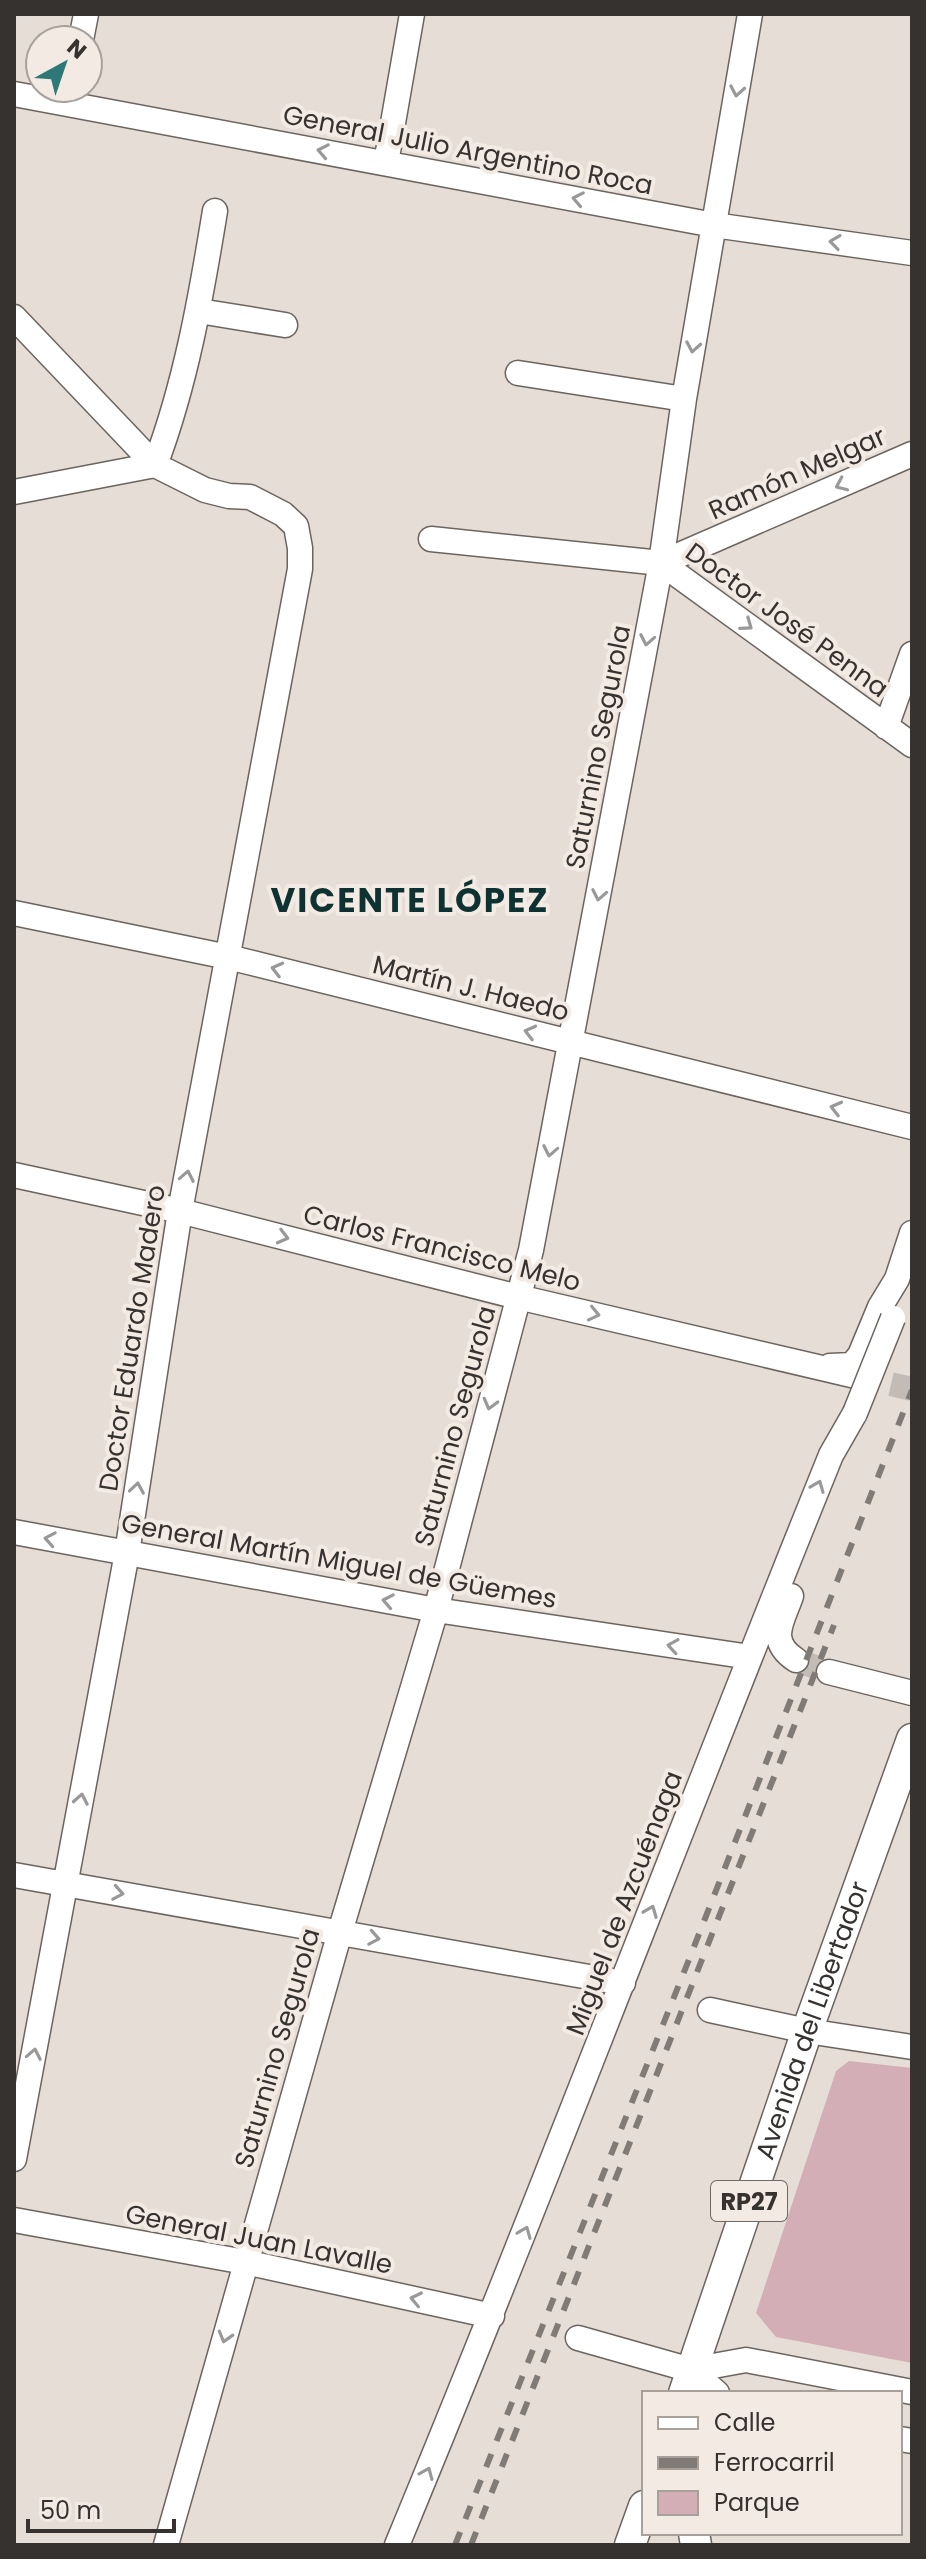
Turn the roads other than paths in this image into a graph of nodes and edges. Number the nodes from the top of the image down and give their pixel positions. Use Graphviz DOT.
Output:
graph roads {
  1 [pos="412,14"];
  2 [pos="750,14"];
  3 [pos="104,103"];
  4 [pos="386,163"];
  5 [pos="215,211"];
  6 [pos="714,225"];
  7 [pos="912,253"];
  8 [pos="199,311"];
  9 [pos="14,317"];
  10 [pos="285,325"];
  11 [pos="518,373"];
  12 [pos="684,399"];
  13 [pos="912,454"];
  14 [pos="155,465"];
  15 [pos="14,492"];
  16 [pos="431,539"];
  17 [pos="661,563"];
  18 [pos="912,654"];
  19 [pos="886,727"];
  20 [pos="912,745"];
  21 [pos="14,913"];
  22 [pos="228,957"];
  23 [pos="571,1042"];
  24 [pos="912,1127"];
  25 [pos="14,1175"];
  26 [pos="180,1211"];
  27 [pos="912,1233"];
  28 [pos="897,1279"];
  29 [pos="518,1297"];
  30 [pos="815,1365"];
  31 [pos="856,1376"];
  32 [pos="802,1527"];
  33 [pos="14,1532"];
  34 [pos="127,1553"];
  35 [pos="436,1610"];
  36 [pos="750,1657"];
  37 [pos="796,1660"];
  38 [pos="829,1672"];
  39 [pos="912,1693"];
  40 [pos="912,1739"];
  41 [pos="14,1875"];
  42 [pos="65,1884"];
  43 [pos="340,1932"];
  44 [pos="623,1983"];
  45 [pos="710,2010"];
  46 [pos="807,2031"];
  47 [pos="912,2047"];
  48 [pos="14,2159"];
  49 [pos="14,2220"];
  50 [pos="245,2262"];
  51 [pos="492,2316"];
  52 [pos="578,2338"];
  53 [pos="687,2382"];
  54 [pos="712,2391"];
  55 [pos="912,2392"];
  56 [pos="642,2512"];
  57 [pos="166,2545"];
  58 [pos="397,2545"];
  59 [pos="630,2545"];
  1 -- 4 [label="street"];
  2 -- 6 [label="street, Saturnino Segurola, one-way"];
  4 -- 3 [label="street, General Julio Argentino Roca, one-way"];
  6 -- 4 [label="street, General Julio Argentino Roca, one-way"];
  5 -- 8 [label="street"];
  7 -- 6 [label="street, General Julio Argentino Roca, one-way"];
  6 -- 12 [label="street, Saturnino Segurola, one-way"];
  8 -- 10 [label="street"];
  8 -- 14 [label="street"];
  9 -- 14 [label="street"];
  11 -- 12 [label="street"];
  12 -- 17 [label="street, Saturnino Segurola"];
  13 -- 17 [label="street, Ramón Melgar, one-way"];
  14 -- 15 [label="street"];
  14 -- 22 [label="street, Doctor Eduardo Madero"];
  16 -- 17 [label="street, Doctor José Penna"];
  17 -- 19 [label="street, Doctor José Penna, one-way"];
  17 -- 23 [label="street, Saturnino Segurola, one-way"];
  18 -- 19 [label="street"];
  19 -- 20 [label="street, Doctor José Penna"];
  21 -- 22 [label="street, Martín J. Haedo"];
  23 -- 22 [label="street, Martín J. Haedo, one-way"];
  26 -- 22 [label="street, Doctor Eduardo Madero, one-way"];
  24 -- 23 [label="street, Martín J. Haedo, one-way"];
  23 -- 29 [label="street, Saturnino Segurola, one-way"];
  25 -- 26 [label="street, Carlos Francisco Melo"];
  26 -- 29 [label="street, Carlos Francisco Melo, one-way"];
  34 -- 26 [label="street, Doctor Eduardo Madero, one-way"];
  27 -- 28 [label="street, Miguel de Azcuénaga"];
  28 -- 30 [label="street, Miguel de Azcuénaga"];
  32 -- 28 [label="street, Miguel de Azcuénaga, one-way, bridge"];
  29 -- 30 [label="street, Carlos Francisco Melo, one-way"];
  29 -- 35 [label="street, Saturnino Segurola, one-way"];
  30 -- 31 [label="street, Carlos Francisco Melo"];
  32 -- 36 [label="street, Miguel de Azcuénaga"];
  32 -- 37 [label="street"];
  34 -- 33 [label="street, General Martín Miguel de Güemes, one-way"];
  35 -- 34 [label="street, General Martín Miguel de Güemes, one-way"];
  42 -- 34 [label="street, Doctor Eduardo Madero, one-way"];
  36 -- 35 [label="street, General Martín Miguel de Güemes, one-way"];
  35 -- 43 [label="street, Saturnino Segurola"];
  44 -- 36 [label="street, Miguel de Azcuénaga, one-way"];
  38 -- 39 [label="street"];
  40 -- 46 [label="main road, Avenida del Libertador / RP27"];
  41 -- 42 [label="street"];
  42 -- 43 [label="street, one-way"];
  48 -- 42 [label="street, Doctor Eduardo Madero, one-way"];
  43 -- 44 [label="street, one-way"];
  43 -- 50 [label="street, Saturnino Segurola"];
  51 -- 44 [label="street, Miguel de Azcuénaga, one-way"];
  45 -- 46 [label="street"];
  46 -- 47 [label="street"];
  46 -- 53 [label="main road, Avenida del Libertador / RP27"];
  49 -- 50 [label="street, General Juan Lavalle"];
  51 -- 50 [label="street, General Juan Lavalle, one-way"];
  50 -- 57 [label="street, Saturnino Segurola, one-way"];
  58 -- 51 [label="street, Miguel de Azcuénaga, one-way"];
  52 -- 53 [label="street"];
  53 -- 54 [label="street"];
  53 -- 55 [label="street"];
  56 -- 59 [label="main road"];
}
